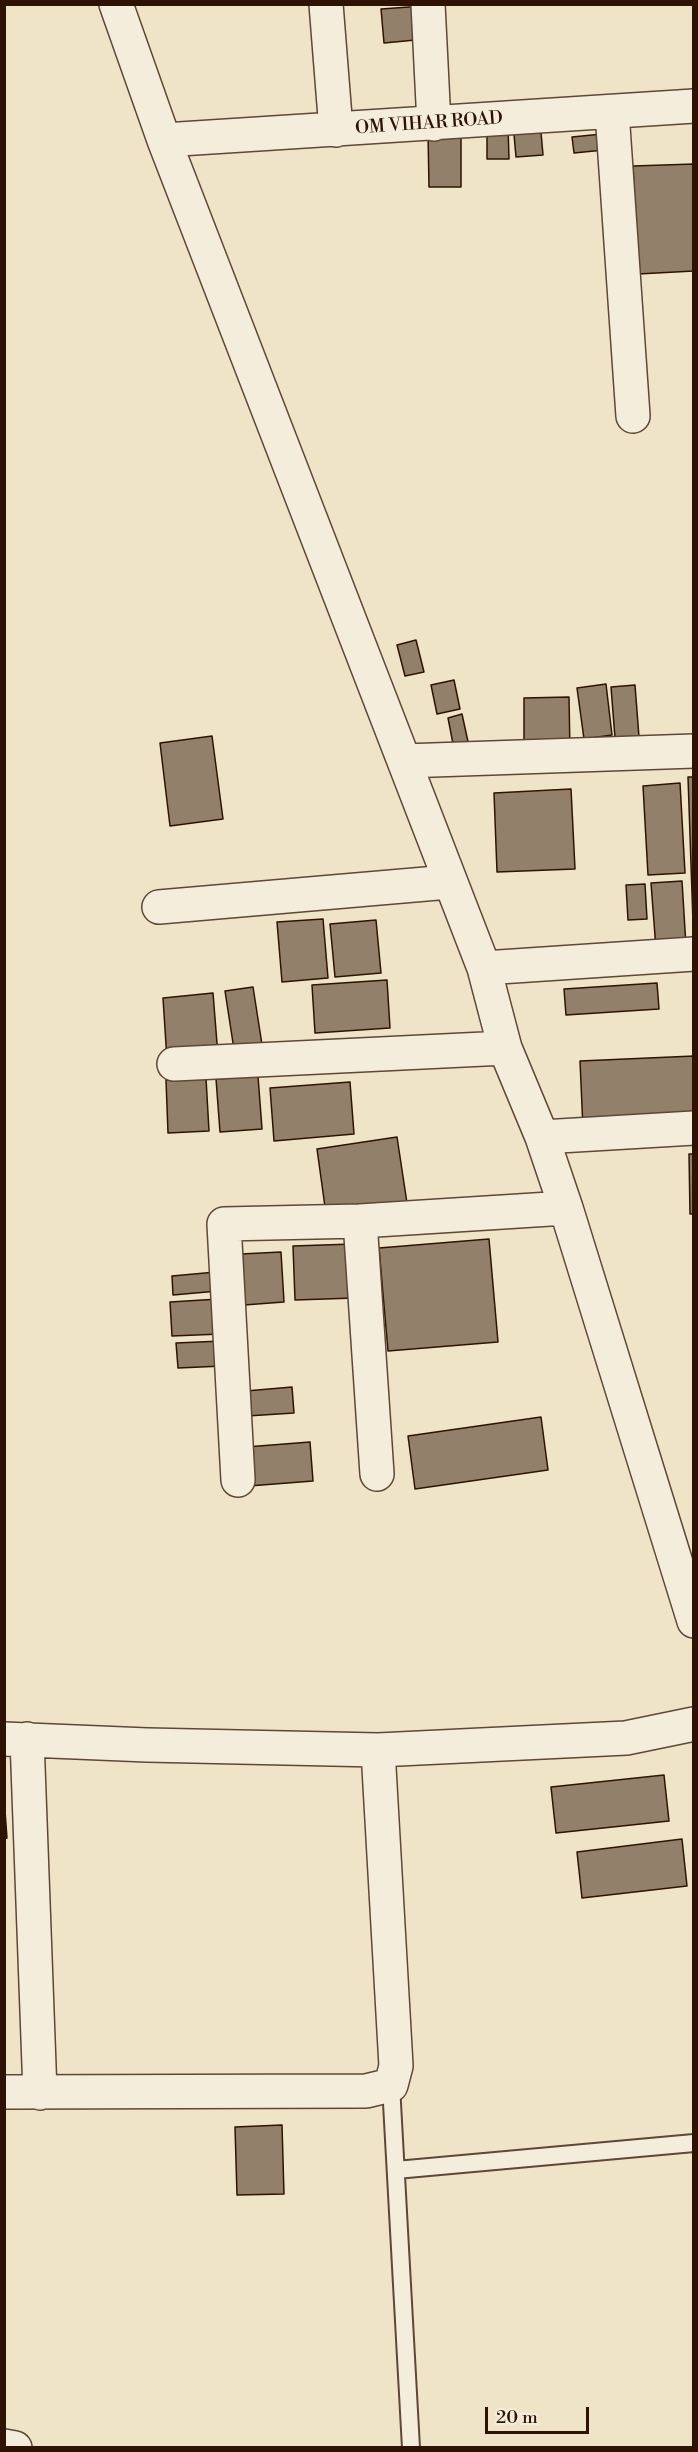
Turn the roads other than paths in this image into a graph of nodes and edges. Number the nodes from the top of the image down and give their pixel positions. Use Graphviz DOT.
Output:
graph roads {
  1 [pos="116,4"];
  2 [pos="326,4"];
  3 [pos="428,4"];
  4 [pos="693,106"];
  5 [pos="612,112"];
  6 [pos="434,124"];
  7 [pos="336,130"];
  8 [pos="164,140"];
  9 [pos="633,416"];
  10 [pos="693,751"];
  11 [pos="404,761"];
  12 [pos="449,882"];
  13 [pos="159,907"];
  14 [pos="693,954"];
  15 [pos="484,968"];
  16 [pos="505,1048"];
  17 [pos="174,1064"];
  18 [pos="693,1128"];
  19 [pos="542,1137"];
  20 [pos="566,1208"];
  21 [pos="360,1221"];
  22 [pos="377,1474"];
  23 [pos="238,1480"];
  24 [pos="693,1621"];
  25 [pos="693,1724"];
  26 [pos="16,1739"];
  27 [pos="378,1750"];
  28 [pos="391,2085"];
  29 [pos="4,2092"];
  30 [pos="40,2093"];
  31 [pos="693,2143"];
  32 [pos="396,2170"];
  33 [pos="4,2446"];
  34 [pos="15,2448"];
  35 [pos="411,2448"];
  1 -- 8 [label="street"];
  2 -- 7 [label="street"];
  3 -- 6 [label="street"];
  4 -- 5 [label="street, OM VIHAR ROAD"];
  5 -- 6 [label="street, OM VIHAR ROAD"];
  5 -- 9 [label="street"];
  6 -- 7 [label="street, OM VIHAR ROAD"];
  7 -- 8 [label="street, OM VIHAR ROAD"];
  8 -- 11 [label="street"];
  10 -- 11 [label="street"];
  11 -- 12 [label="street"];
  12 -- 13 [label="street"];
  12 -- 15 [label="street"];
  14 -- 15 [label="street"];
  15 -- 16 [label="street"];
  16 -- 17 [label="street"];
  16 -- 19 [label="street"];
  18 -- 19 [label="street"];
  19 -- 20 [label="street"];
  20 -- 21 [label="street"];
  20 -- 24 [label="street"];
  21 -- 22 [label="street"];
  21 -- 23 [label="street"];
  25 -- 27 [label="street"];
  26 -- 27 [label="street"];
  26 -- 30 [label="street"];
  27 -- 28 [label="street"];
  28 -- 30 [label="street"];
  28 -- 32 [label="lane"];
  29 -- 30 [label="street"];
  31 -- 32 [label="lane"];
  32 -- 35 [label="lane"];
  33 -- 34 [label="street"];
}
